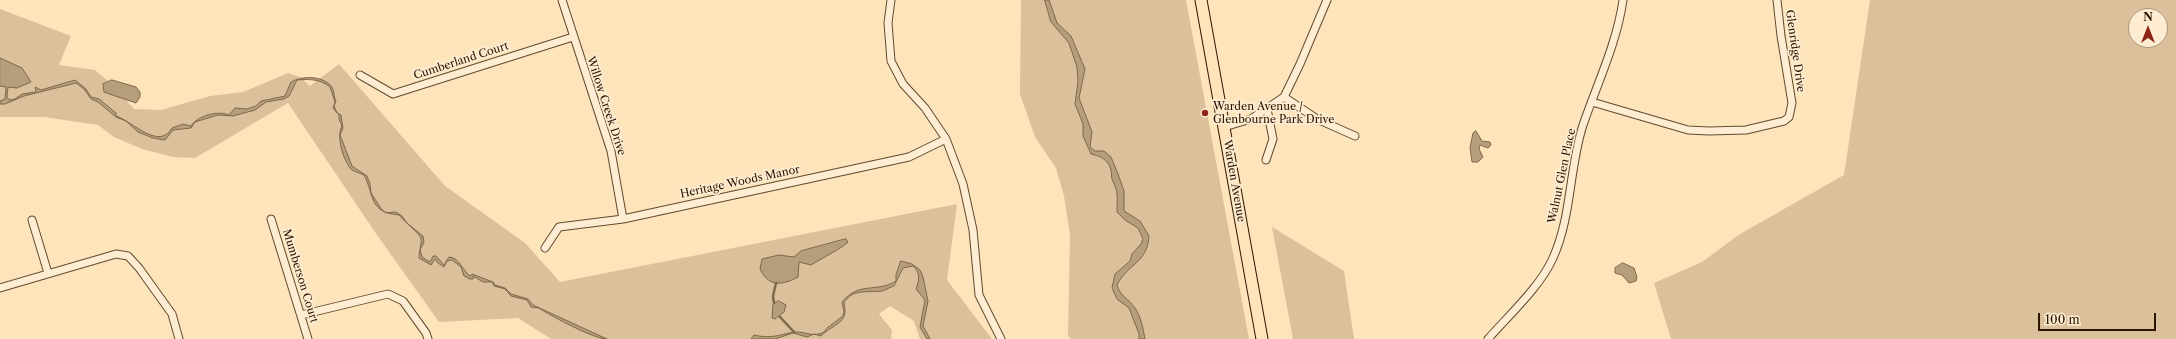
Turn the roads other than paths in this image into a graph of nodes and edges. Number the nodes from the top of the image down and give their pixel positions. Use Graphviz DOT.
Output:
graph roads {
  1 [pos="562,0"];
  2 [pos="891,0"];
  3 [pos="1201,0"];
  4 [pos="1327,0"];
  5 [pos="1623,0"];
  6 [pos="1777,0"];
  7 [pos="573,37"];
  8 [pos="360,75"];
  9 [pos="1284,97"];
  10 [pos="1592,102"];
  11 [pos="1267,109"];
  12 [pos="1224,127"];
  13 [pos="1355,136"];
  14 [pos="946,138"];
  15 [pos="1266,160"];
  16 [pos="271,219"];
  17 [pos="623,219"];
  18 [pos="32,220"];
  19 [pos="544,248"];
  20 [pos="48,273"];
  21 [pos="0,288"];
  22 [pos="301,315"];
  23 [pos="179,339"];
  24 [pos="308,339"];
  25 [pos="428,339"];
  26 [pos="1001,339"];
  27 [pos="1262,339"];
  28 [pos="1488,339"];
  1 -- 7 [label="street, Willow Creek Drive"];
  2 -- 14 [label="street"];
  3 -- 12 [label="main road, Warden Avenue"];
  4 -- 9 [label="street"];
  5 -- 10 [label="street, Walnut Glen Place"];
  6 -- 10 [label="street, Glenridge Drive"];
  7 -- 8 [label="street, Cumberland Court"];
  7 -- 17 [label="street, Willow Creek Drive"];
  9 -- 11 [label="street"];
  9 -- 13 [label="street"];
  10 -- 28 [label="street, Walnut Glen Place"];
  11 -- 12 [label="street"];
  11 -- 15 [label="street"];
  12 -- 27 [label="main road, Warden Avenue"];
  14 -- 17 [label="street, Heritage Woods Manor"];
  14 -- 26 [label="street"];
  16 -- 22 [label="street, Mumberson Court"];
  17 -- 19 [label="street, Heritage Woods Manor"];
  18 -- 20 [label="street"];
  20 -- 21 [label="street"];
  20 -- 23 [label="street"];
  22 -- 24 [label="street, Mumberson Court"];
  22 -- 25 [label="street"];
}
